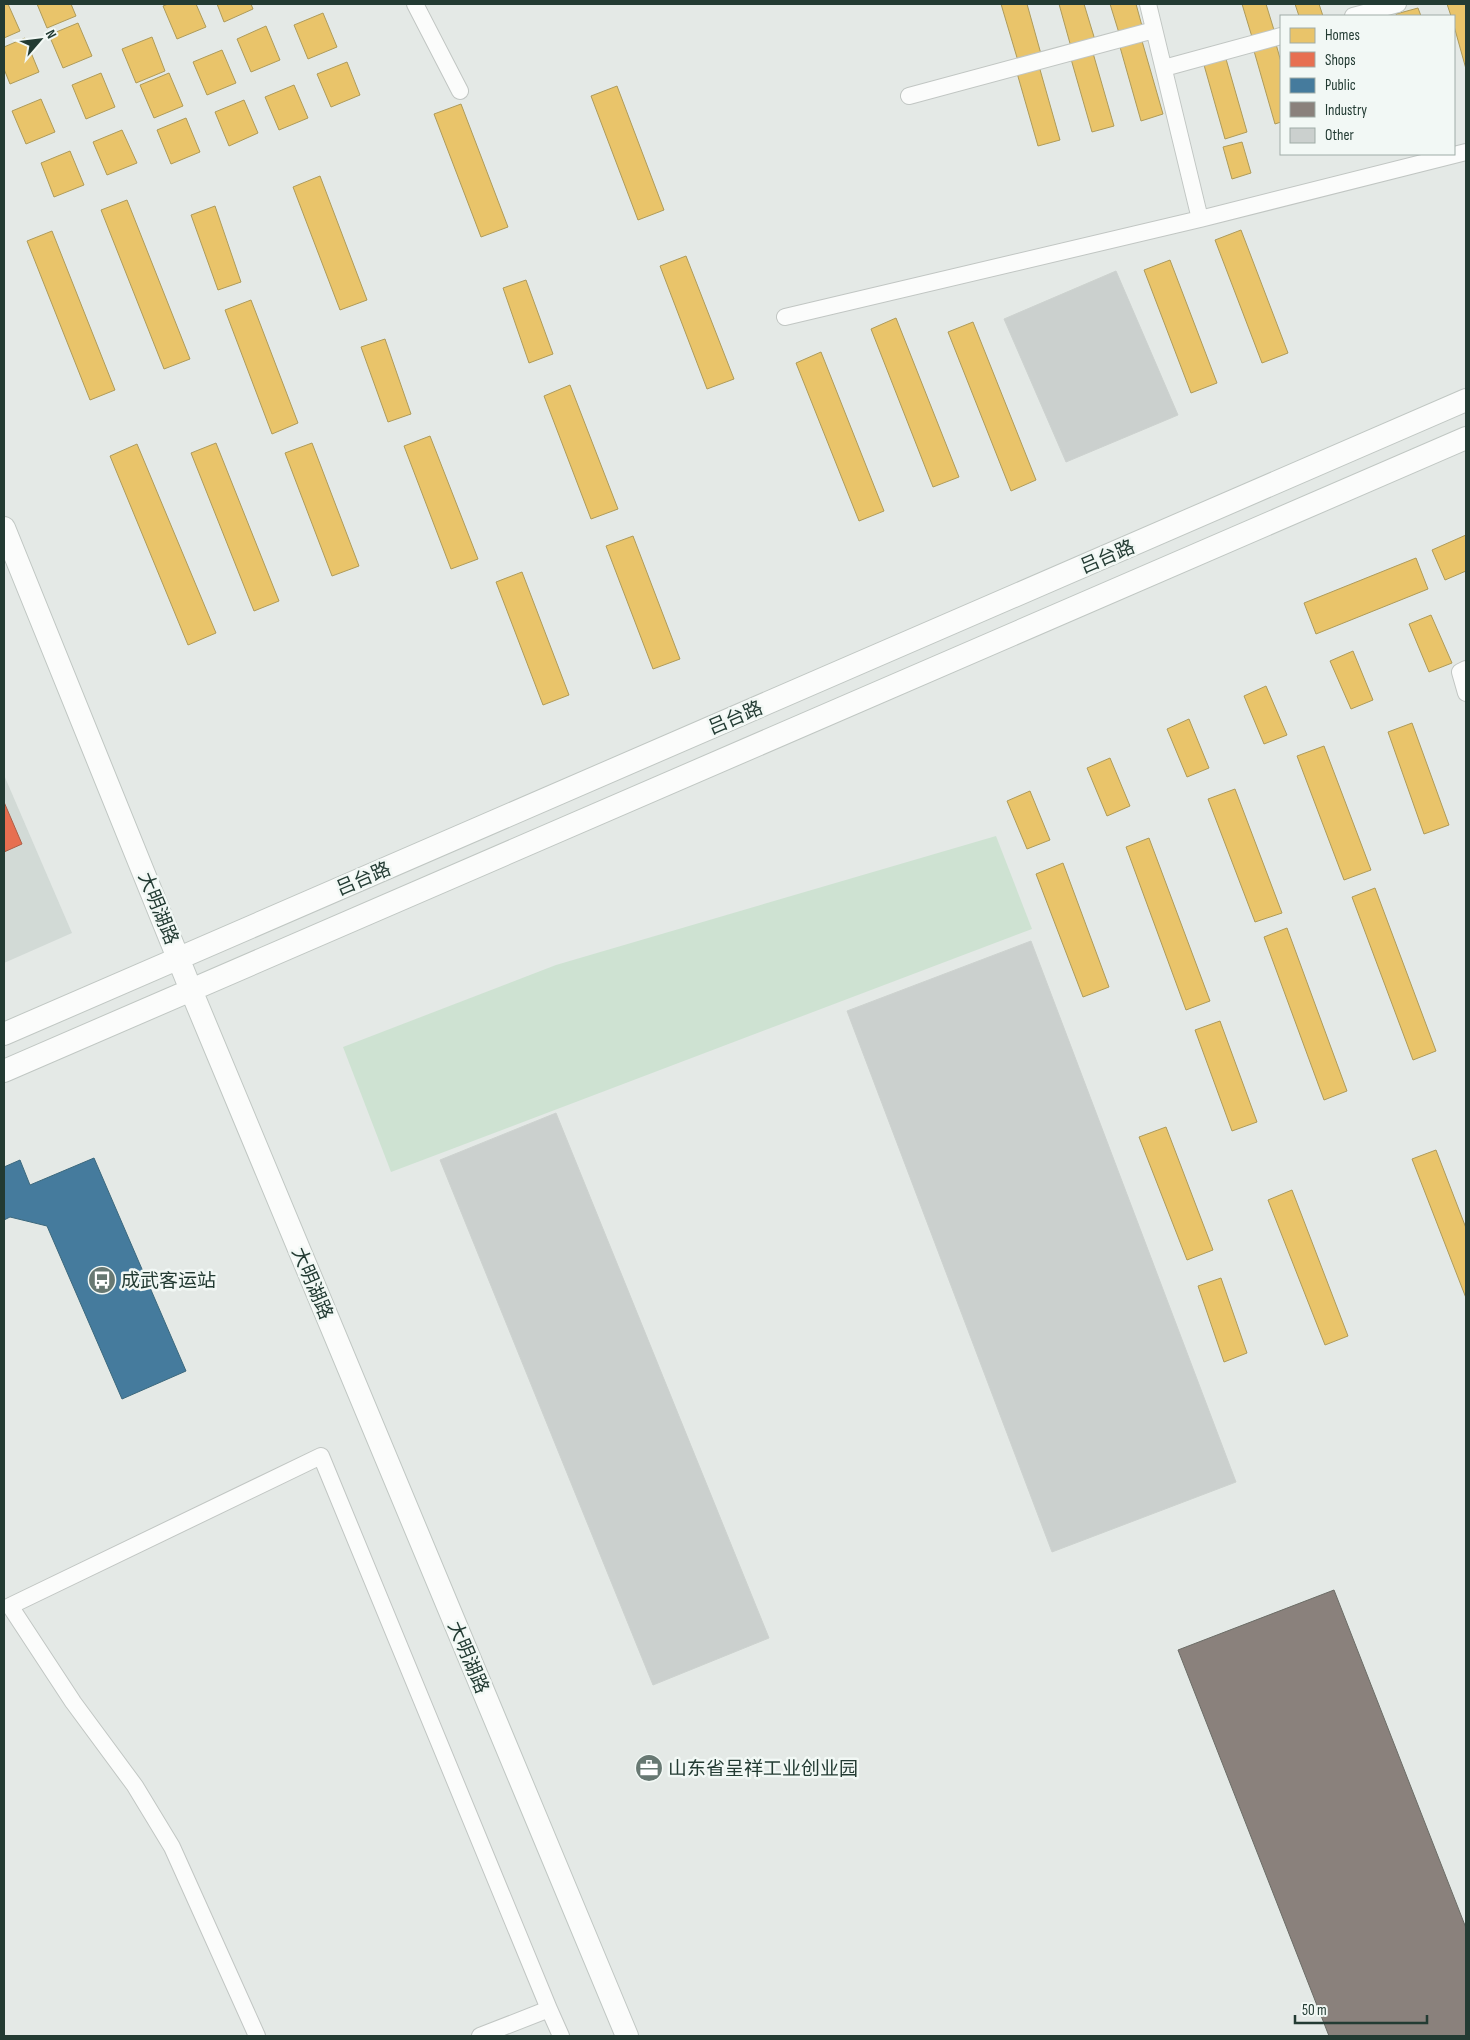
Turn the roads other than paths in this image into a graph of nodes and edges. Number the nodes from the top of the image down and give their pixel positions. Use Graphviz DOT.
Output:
graph roads {
  1 [pos="415,4"];
  2 [pos="1148,4"];
  3 [pos="1398,4"];
  4 [pos="1357,15"];
  5 [pos="1154,30"];
  6 [pos="1280,36"];
  7 [pos="1164,68"];
  8 [pos="460,91"];
  9 [pos="909,96"];
  10 [pos="1454,155"];
  11 [pos="1200,219"];
  12 [pos="785,317"];
  13 [pos="1466,400"];
  14 [pos="1466,438"];
  15 [pos="4,528"];
  16 [pos="1466,669"];
  17 [pos="1466,693"];
  18 [pos="180,958"];
  19 [pos="191,990"];
  20 [pos="4,1034"];
  21 [pos="4,1071"];
  22 [pos="7,1607"];
  23 [pos="549,2008"];
  24 [pos="257,2036"];
  25 [pos="480,2036"];
  26 [pos="561,2036"];
  27 [pos="627,2036"];
  1 -- 8 [label="street"];
  2 -- 5 [label="street"];
  3 -- 4 [label="street"];
  5 -- 7 [label="street"];
  5 -- 9 [label="street"];
  6 -- 7 [label="street"];
  7 -- 11 [label="street"];
  10 -- 11 [label="street"];
  11 -- 12 [label="street"];
  13 -- 18 [label="main road, 吕台路"];
  14 -- 19 [label="main road, 吕台路"];
  15 -- 18 [label="main road, 大明湖路"];
  16 -- 17 [label="street"];
  18 -- 19 [label="main road, 大明湖路"];
  18 -- 20 [label="main road, 吕台路"];
  19 -- 21 [label="main road, 吕台路"];
  19 -- 27 [label="main road, 大明湖路"];
  22 -- 23 [label="street"];
  22 -- 24 [label="street"];
  23 -- 25 [label="street"];
  23 -- 26 [label="street"];
}
